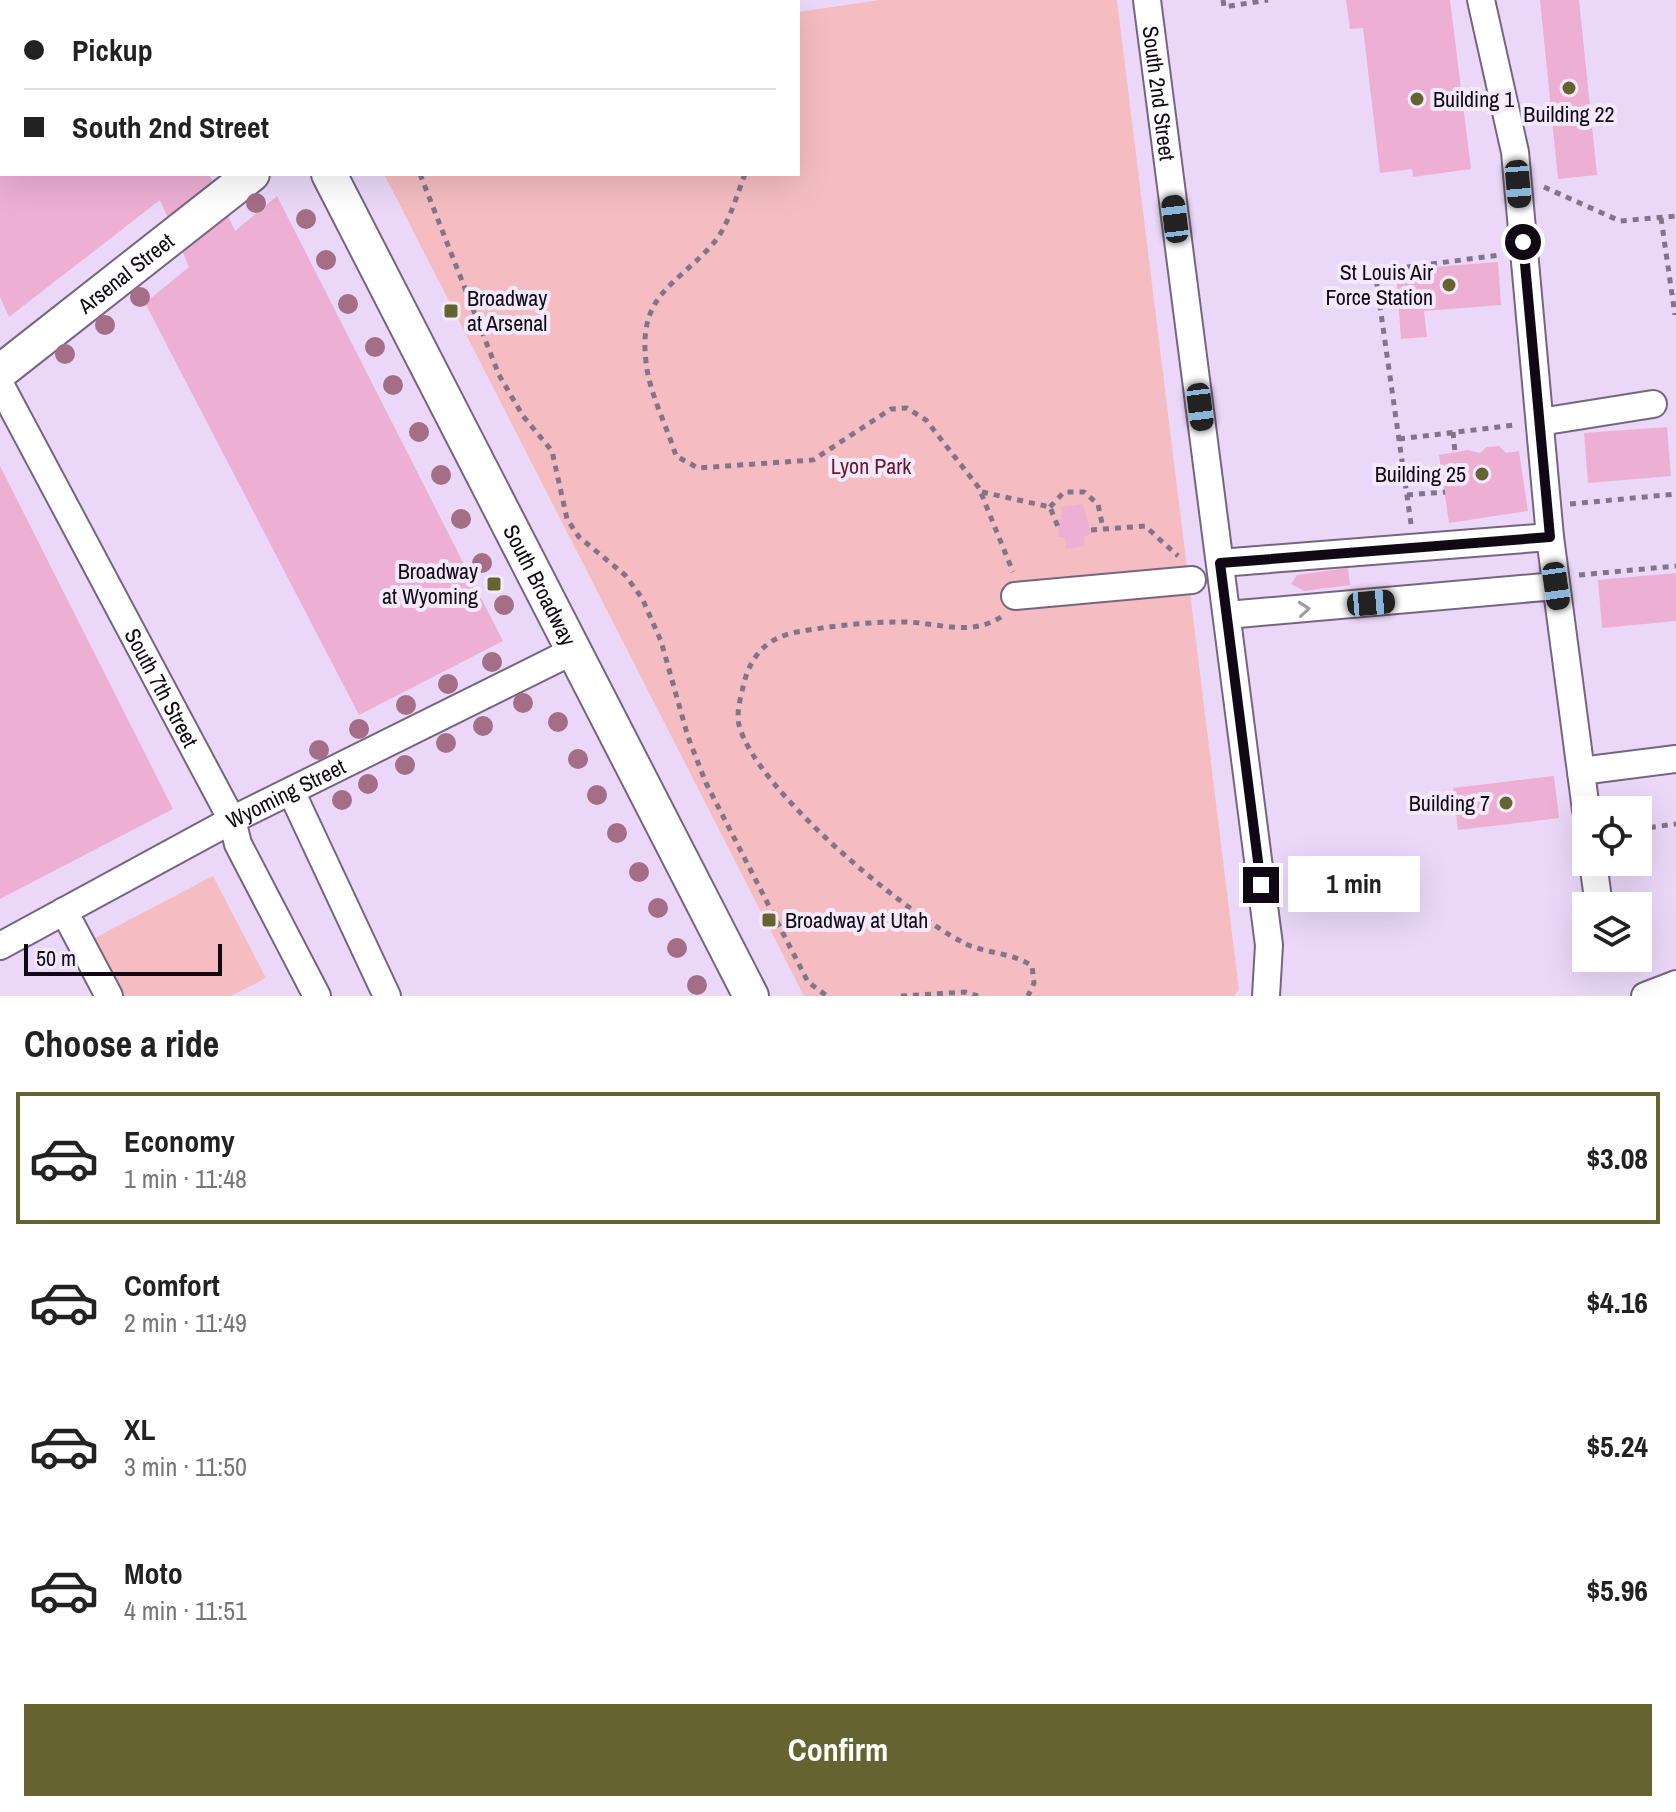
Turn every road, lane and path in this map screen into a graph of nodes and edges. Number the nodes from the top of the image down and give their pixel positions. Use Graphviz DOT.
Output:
graph roads {
  1 [pos="1147,0"];
  2 [pos="1223,0"];
  3 [pos="1268,0"];
  4 [pos="1481,0"];
  5 [pos="249,176"];
  6 [pos="330,176"];
  7 [pos="421,176"];
  8 [pos="744,176"];
  9 [pos="1540,185"];
  10 [pos="1676,216"];
  11 [pos="1661,218"];
  12 [pos="1506,254"];
  13 [pos="1675,315"];
  14 [pos="0,372"];
  15 [pos="0,384"];
  16 [pos="1653,404"];
  17 [pos="1540,422"];
  18 [pos="1453,432"];
  19 [pos="1399,439"];
  20 [pos="1455,452"];
  21 [pos="981,492"];
  22 [pos="1445,492"];
  23 [pos="1676,494"];
  24 [pos="1407,495"];
  25 [pos="1570,504"];
  26 [pos="1050,507"];
  27 [pos="1412,525"];
  28 [pos="1058,527"];
  29 [pos="1103,528"];
  30 [pos="1091,530"];
  31 [pos="1550,537"];
  32 [pos="1220,563"];
  33 [pos="1676,566"];
  34 [pos="1191,571"];
  35 [pos="1568,581"];
  36 [pos="1015,596"];
  37 [pos="1227,615"];
  38 [pos="575,650"];
  39 [pos="1676,759"];
  40 [pos="1581,771"];
  41 [pos="291,791"];
  42 [pos="1584,796"];
  43 [pos="232,820"];
  44 [pos="1676,824"];
  45 [pos="1652,827"];
  46 [pos="64,911"];
  47 [pos="0,946"];
  48 [pos="1676,984"];
  49 [pos="109,996"];
  50 [pos="317,996"];
  51 [pos="387,996"];
  52 [pos="751,996"];
  53 [pos="827,996"];
  54 [pos="901,996"];
  55 [pos="978,996"];
  56 [pos="1028,996"];
  57 [pos="1266,996"];
  58 [pos="1645,996"];
  1 -- 32 [label="street, South 2nd Street"];
  2 -- 3 [label="path"];
  4 -- 17 [label="street"];
  5 -- 14 [label="main road, Arsenal Street"];
  6 -- 38 [label="main road, South Broadway"];
  7 -- 53 [label="path"];
  8 -- 21 [label="path"];
  9 -- 11 [label="path"];
  10 -- 11 [label="path"];
  11 -- 13 [label="path"];
  12 -- 19 [label="path"];
  15 -- 43 [label="street, South 7th Street"];
  16 -- 17 [label="street"];
  17 -- 18 [label="path"];
  17 -- 31 [label="street"];
  18 -- 19 [label="path"];
  18 -- 20 [label="path"];
  19 -- 24 [label="path"];
  21 -- 26 [label="path"];
  21 -- 36 [label="path"];
  22 -- 24 [label="path"];
  23 -- 25 [label="path"];
  24 -- 27 [label="path"];
  26 -- 28 [label="path"];
  26 -- 29 [label="path"];
  29 -- 30 [label="path"];
  29 -- 34 [label="path"];
  31 -- 32 [label="street"];
  31 -- 35 [label="street"];
  32 -- 37 [label="street, South 2nd Street"];
  33 -- 35 [label="path"];
  34 -- 36 [label="street"];
  37 -- 35 [label="street, one-way"];
  35 -- 40 [label="street"];
  36 -- 56 [label="path"];
  37 -- 57 [label="street, South 2nd Street"];
  38 -- 41 [label="street, Wyoming Street"];
  38 -- 52 [label="main road, South Broadway"];
  39 -- 40 [label="street"];
  40 -- 42 [label="street"];
  41 -- 43 [label="street, Wyoming Street"];
  41 -- 51 [label="street"];
  43 -- 46 [label="street, Wyoming Street"];
  43 -- 50 [label="street, South 7th Street"];
  44 -- 45 [label="path"];
  46 -- 47 [label="street, Wyoming Street"];
  46 -- 49 [label="street"];
  48 -- 58 [label="street"];
  54 -- 55 [label="path"];
}
